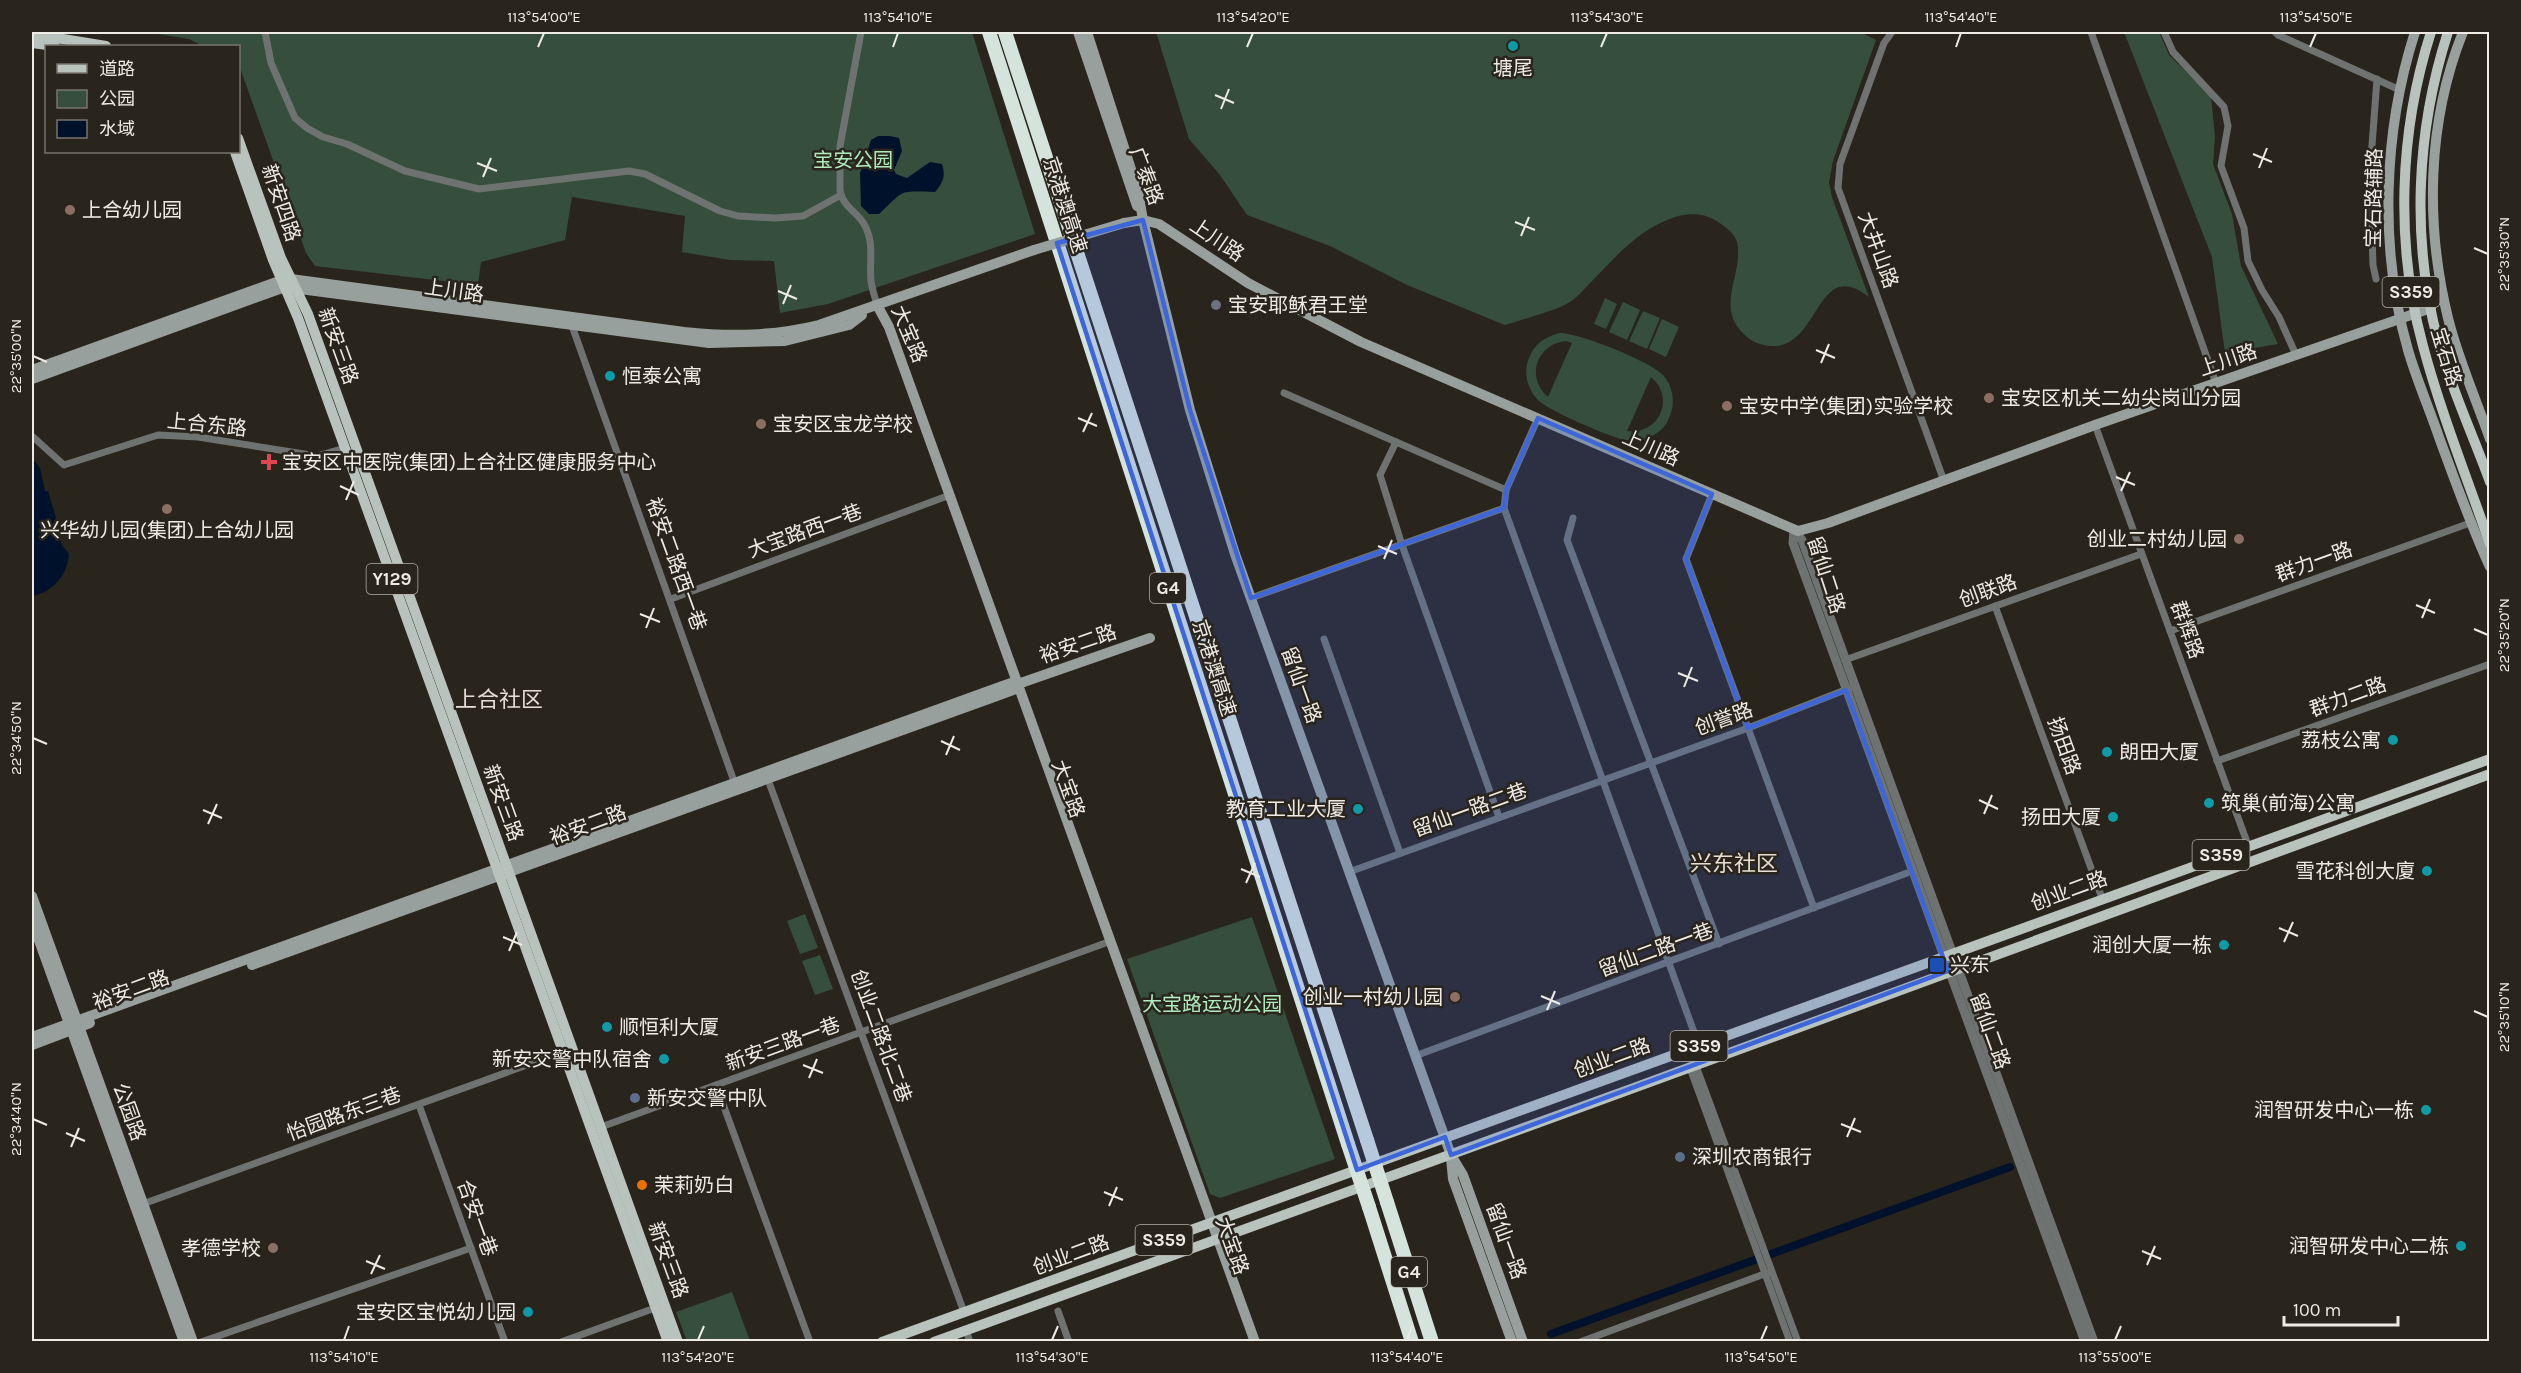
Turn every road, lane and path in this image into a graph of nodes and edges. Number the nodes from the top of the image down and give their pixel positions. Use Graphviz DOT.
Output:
graph roads {
  1 [pos="265,32"];
  2 [pos="861,32"];
  3 [pos="989,32"];
  4 [pos="1005,32"];
  5 [pos="1078,32"];
  6 [pos="1087,32"];
  7 [pos="1892,32"];
  8 [pos="2091,32"];
  9 [pos="2164,32"];
  10 [pos="2276,32"];
  11 [pos="2415,32"];
  12 [pos="2431,32"];
  13 [pos="2448,32"];
  14 [pos="2463,32"];
  15 [pos="32,34"];
  16 [pos="32,43"];
  17 [pos="47,45"];
  18 [pos="100,45"];
  19 [pos="2377,79"];
  20 [pos="2400,90"];
  21 [pos="240,144"];
  22 [pos="235,153"];
  23 [pos="841,195"];
  24 [pos="1143,220"];
  25 [pos="2376,279"];
  26 [pos="287,283"];
  27 [pos="877,304"];
  28 [pos="2431,308"];
  29 [pos="2415,313"];
  30 [pos="2400,318"];
  31 [pos="571,321"];
  32 [pos="2296,355"];
  33 [pos="32,370"];
  34 [pos="32,379"];
  35 [pos="2216,383"];
  36 [pos="1284,393"];
  37 [pos="1538,418"];
  38 [pos="2095,425"];
  39 [pos="32,436"];
  40 [pos="2490,439"];
  41 [pos="1396,442"];
  42 [pos="345,448"];
  43 [pos="1944,481"];
  44 [pos="2490,482"];
  45 [pos="1506,490"];
  46 [pos="1712,494"];
  47 [pos="947,496"];
  48 [pos="1504,508"];
  49 [pos="1573,518"];
  50 [pos="2470,523"];
  51 [pos="1794,530"];
  52 [pos="2490,544"];
  53 [pos="1402,545"];
  54 [pos="2141,554"];
  55 [pos="2490,567"];
  56 [pos="1251,598"];
  57 [pos="671,599"];
  58 [pos="1995,606"];
  59 [pos="2170,631"];
  60 [pos="1150,638"];
  61 [pos="1324,639"];
  62 [pos="1845,660"];
  63 [pos="2490,664"];
  64 [pos="1014,686"];
  65 [pos="1851,688"];
  66 [pos="1748,728"];
  67 [pos="2490,759"];
  68 [pos="2217,761"];
  69 [pos="1650,763"];
  70 [pos="2490,774"];
  71 [pos="767,775"];
  72 [pos="1603,780"];
  73 [pos="736,786"];
  74 [pos="1499,817"];
  75 [pos="2248,845"];
  76 [pos="1400,853"];
  77 [pos="503,870"];
  78 [pos="1349,872"];
  79 [pos="1907,873"];
  80 [pos="32,896"];
  81 [pos="2102,898"];
  82 [pos="1814,909"];
  83 [pos="32,921"];
  84 [pos="1108,943"];
  85 [pos="1719,944"];
  86 [pos="1948,954"];
  87 [pos="1670,962"];
  88 [pos="1953,969"];
  89 [pos="74,1025"];
  90 [pos="862,1032"];
  91 [pos="32,1037"];
  92 [pos="32,1044"];
  93 [pos="1699,1046"];
  94 [pos="563,1052"];
  95 [pos="1416,1056"];
  96 [pos="1693,1067"];
  97 [pos="716,1086"];
  98 [pos="418,1105"];
  99 [pos="601,1127"];
  100 [pos="1445,1137"];
  101 [pos="1451,1155"];
  102 [pos="139,1206"];
  103 [pos="1209,1224"];
  104 [pos="1215,1241"];
  105 [pos="471,1248"];
  106 [pos="1769,1273"];
  107 [pos="656,1308"];
  108 [pos="1058,1311"];
  109 [pos="964,1312"];
  110 [pos="966,1330"];
  111 [pos="184,1341"];
  112 [pos="193,1341"];
  113 [pos="201,1341"];
  114 [pos="505,1341"];
  115 [pos="561,1341"];
  116 [pos="668,1341"];
  117 [pos="678,1341"];
  118 [pos="810,1341"];
  119 [pos="882,1341"];
  120 [pos="934,1341"];
  121 [pos="970,1341"];
  122 [pos="1069,1341"];
  123 [pos="1248,1341"];
  124 [pos="1255,1341"];
  125 [pos="1412,1341"];
  126 [pos="1432,1341"];
  127 [pos="1512,1341"];
  128 [pos="1523,1341"];
  129 [pos="1580,1341"];
  130 [pos="1790,1341"];
  131 [pos="1798,1341"];
  132 [pos="2085,1341"];
  133 [pos="2094,1341"];
  1 -- 23 [label="street"];
  2 -- 23 [label="street"];
  3 -- 125 [label="highway, 京港澳高速 / G4, bridge"];
  4 -- 126 [label="highway, 京港澳高速 / G4, bridge"];
  5 -- 24 [label="main road, 广泰路"];
  6 -- 24 [label="main road, 广泰路"];
  7 -- 43 [label="street, 大井山路"];
  8 -- 35 [label="street"];
  9 -- 32 [label="street"];
  10 -- 19 [label="street"];
  11 -- 20 [label="main road, 宝石路辅路"];
  12 -- 29 [label="main road, 宝石路 / S359"];
  13 -- 28 [label="main road, 宝石路 / S359"];
  14 -- 40 [label="main road"];
  15 -- 18 [label="main road"];
  16 -- 17 [label="main road"];
  19 -- 20 [label="street"];
  19 -- 25 [label="street"];
  20 -- 30 [label="main road, 宝石路辅路"];
  21 -- 26 [label="main road, 新安四路 / Y129"];
  22 -- 26 [label="main road, 新安四路 / Y129"];
  23 -- 27 [label="street"];
  24 -- 27 [label="main road, 上川路, bridge"];
  24 -- 37 [label="main road, 上川路"];
  24 -- 56 [label="main road, 留仙一路"];
  26 -- 31 [label="main road, 上川路"];
  26 -- 33 [label="main road, 上川路"];
  26 -- 34 [label="main road, 上川路"];
  26 -- 42 [label="main road, 新安三路 / Y129"];
  26 -- 77 [label="main road, 新安三路"];
  27 -- 31 [label="main road, 上川路"];
  27 -- 47 [label="main road, 大宝路"];
  28 -- 29 [label="main road, 上川路"];
  28 -- 44 [label="main road, 宝石路 / S359"];
  29 -- 30 [label="main road, 上川路"];
  29 -- 52 [label="main road, 宝石路 / S359"];
  30 -- 32 [label="main road, 上川路"];
  30 -- 50 [label="main road, 宝石路辅路"];
  31 -- 57 [label="street, 裕安二路西一巷"];
  32 -- 35 [label="main road, 上川路"];
  35 -- 38 [label="main road, 上川路"];
  36 -- 41 [label="street"];
  37 -- 45 [label="street"];
  37 -- 46 [label="main road, 上川路"];
  38 -- 43 [label="main road, 上川路"];
  38 -- 54 [label="street, 群辉路"];
  39 -- 42 [label="street, 上合东路"];
  41 -- 45 [label="street"];
  41 -- 53 [label="street"];
  42 -- 77 [label="main road, 新安三路 / Y129"];
  43 -- 51 [label="main road, 上川路"];
  45 -- 48 [label="street"];
  46 -- 51 [label="main road, 上川路"];
  46 -- 66 [label="street"];
  47 -- 57 [label="street, 大宝路西一巷"];
  47 -- 64 [label="main road, 大宝路"];
  48 -- 53 [label="street"];
  48 -- 72 [label="street"];
  49 -- 69 [label="street"];
  50 -- 55 [label="main road, 宝石路辅路"];
  50 -- 59 [label="street, 群力一路"];
  51 -- 62 [label="street, 留仙二路"];
  51 -- 65 [label="street, 留仙二路"];
  53 -- 56 [label="street"];
  53 -- 74 [label="street"];
  54 -- 58 [label="street, 创联路"];
  54 -- 59 [label="street, 群辉路"];
  56 -- 78 [label="main road, 留仙一路"];
  57 -- 73 [label="street, 裕安二路西一巷"];
  58 -- 62 [label="street, 创联路"];
  58 -- 81 [label="street, 扬田路"];
  59 -- 68 [label="street, 群辉路"];
  60 -- 64 [label="main road, 裕安二路"];
  61 -- 76 [label="street"];
  62 -- 65 [label="street, 留仙二路"];
  63 -- 68 [label="street, 群力二路"];
  64 -- 71 [label="main road, 裕安二路"];
  64 -- 84 [label="main road, 大宝路"];
  65 -- 66 [label="street, 创誉路"];
  65 -- 86 [label="street, 留仙二路"];
  66 -- 69 [label="street, 创誉路"];
  66 -- 82 [label="street"];
  67 -- 75 [label="main road, 创业二路 / S359"];
  68 -- 75 [label="street, 群辉路"];
  69 -- 72 [label="street, 创誉路"];
  69 -- 85 [label="street"];
  70 -- 88 [label="main road, 创业二路 / S359"];
  71 -- 73 [label="main road, 裕安二路"];
  71 -- 90 [label="street, 创业二路北二巷"];
  72 -- 74 [label="street, 留仙一路二巷"];
  72 -- 87 [label="street"];
  73 -- 77 [label="main road, 裕安二路"];
  74 -- 76 [label="street, 留仙一路二巷"];
  75 -- 81 [label="main road, 创业二路 / S359"];
  76 -- 78 [label="street, 留仙一路二巷"];
  77 -- 89 [label="main road, 裕安二路"];
  77 -- 94 [label="main road, 新安三路"];
  77 -- 99 [label="main road, 新安三路"];
  78 -- 95 [label="main road, 留仙一路"];
  79 -- 82 [label="street, 留仙二路一巷"];
  80 -- 89 [label="main road, 公园路"];
  81 -- 86 [label="main road, 创业二路 / S359"];
  82 -- 85 [label="street, 留仙二路一巷"];
  83 -- 89 [label="main road, 公园路"];
  84 -- 90 [label="street, 新安三路一巷"];
  84 -- 103 [label="main road, 大宝路"];
  85 -- 87 [label="street, 留仙二路一巷"];
  86 -- 88 [label="street, 留仙二路"];
  86 -- 93 [label="main road, 创业二路 / S359"];
  87 -- 93 [label="street"];
  87 -- 95 [label="street, 留仙二路一巷"];
  88 -- 96 [label="main road, 创业二路 / S359"];
  88 -- 132 [label="street, 留仙二路"];
  88 -- 133 [label="street, 留仙二路"];
  89 -- 91 [label="main road, 裕安二路"];
  89 -- 92 [label="main road, 裕安二路"];
  89 -- 102 [label="main road, 公园路"];
  90 -- 97 [label="street, 新安三路一巷"];
  90 -- 109 [label="street, 创业二路北二巷"];
  93 -- 100 [label="main road, 创业二路 / S359"];
  94 -- 98 [label="street, 怡园路东三巷"];
  94 -- 107 [label="main road, 新安三路"];
  95 -- 100 [label="main road, 留仙一路"];
  96 -- 101 [label="main road, 创业二路 / S359"];
  96 -- 106 [label="street"];
  97 -- 99 [label="street, 新安三路一巷"];
  97 -- 118 [label="street"];
  98 -- 102 [label="street, 怡园路东三巷"];
  98 -- 105 [label="street, 合安一巷"];
  99 -- 117 [label="main road, 新安三路"];
  100 -- 101 [label="main road, 留仙一路"];
  100 -- 103 [label="main road, 创业二路 / S359"];
  101 -- 104 [label="main road, 创业二路 / S359"];
  101 -- 127 [label="main road, 留仙一路"];
  101 -- 128 [label="main road, 留仙一路"];
  102 -- 111 [label="main road, 公园路"];
  102 -- 112 [label="main road, 公园路"];
  103 -- 104 [label="main road, 大宝路"];
  103 -- 109 [label="main road, 创业二路 / S359"];
  104 -- 110 [label="main road, 创业二路 / S359"];
  104 -- 123 [label="main road, 大宝路"];
  104 -- 124 [label="main road, 大宝路"];
  105 -- 113 [label="street"];
  105 -- 114 [label="street, 合安一巷"];
  106 -- 129 [label="street"];
  106 -- 130 [label="street"];
  106 -- 131 [label="street"];
  107 -- 115 [label="street"];
  107 -- 116 [label="main road, 新安三路"];
  108 -- 122 [label="street"];
  109 -- 119 [label="main road, 创业二路 / S359"];
  110 -- 120 [label="main road, 创业二路 / S359"];
  110 -- 121 [label="street"];
}
